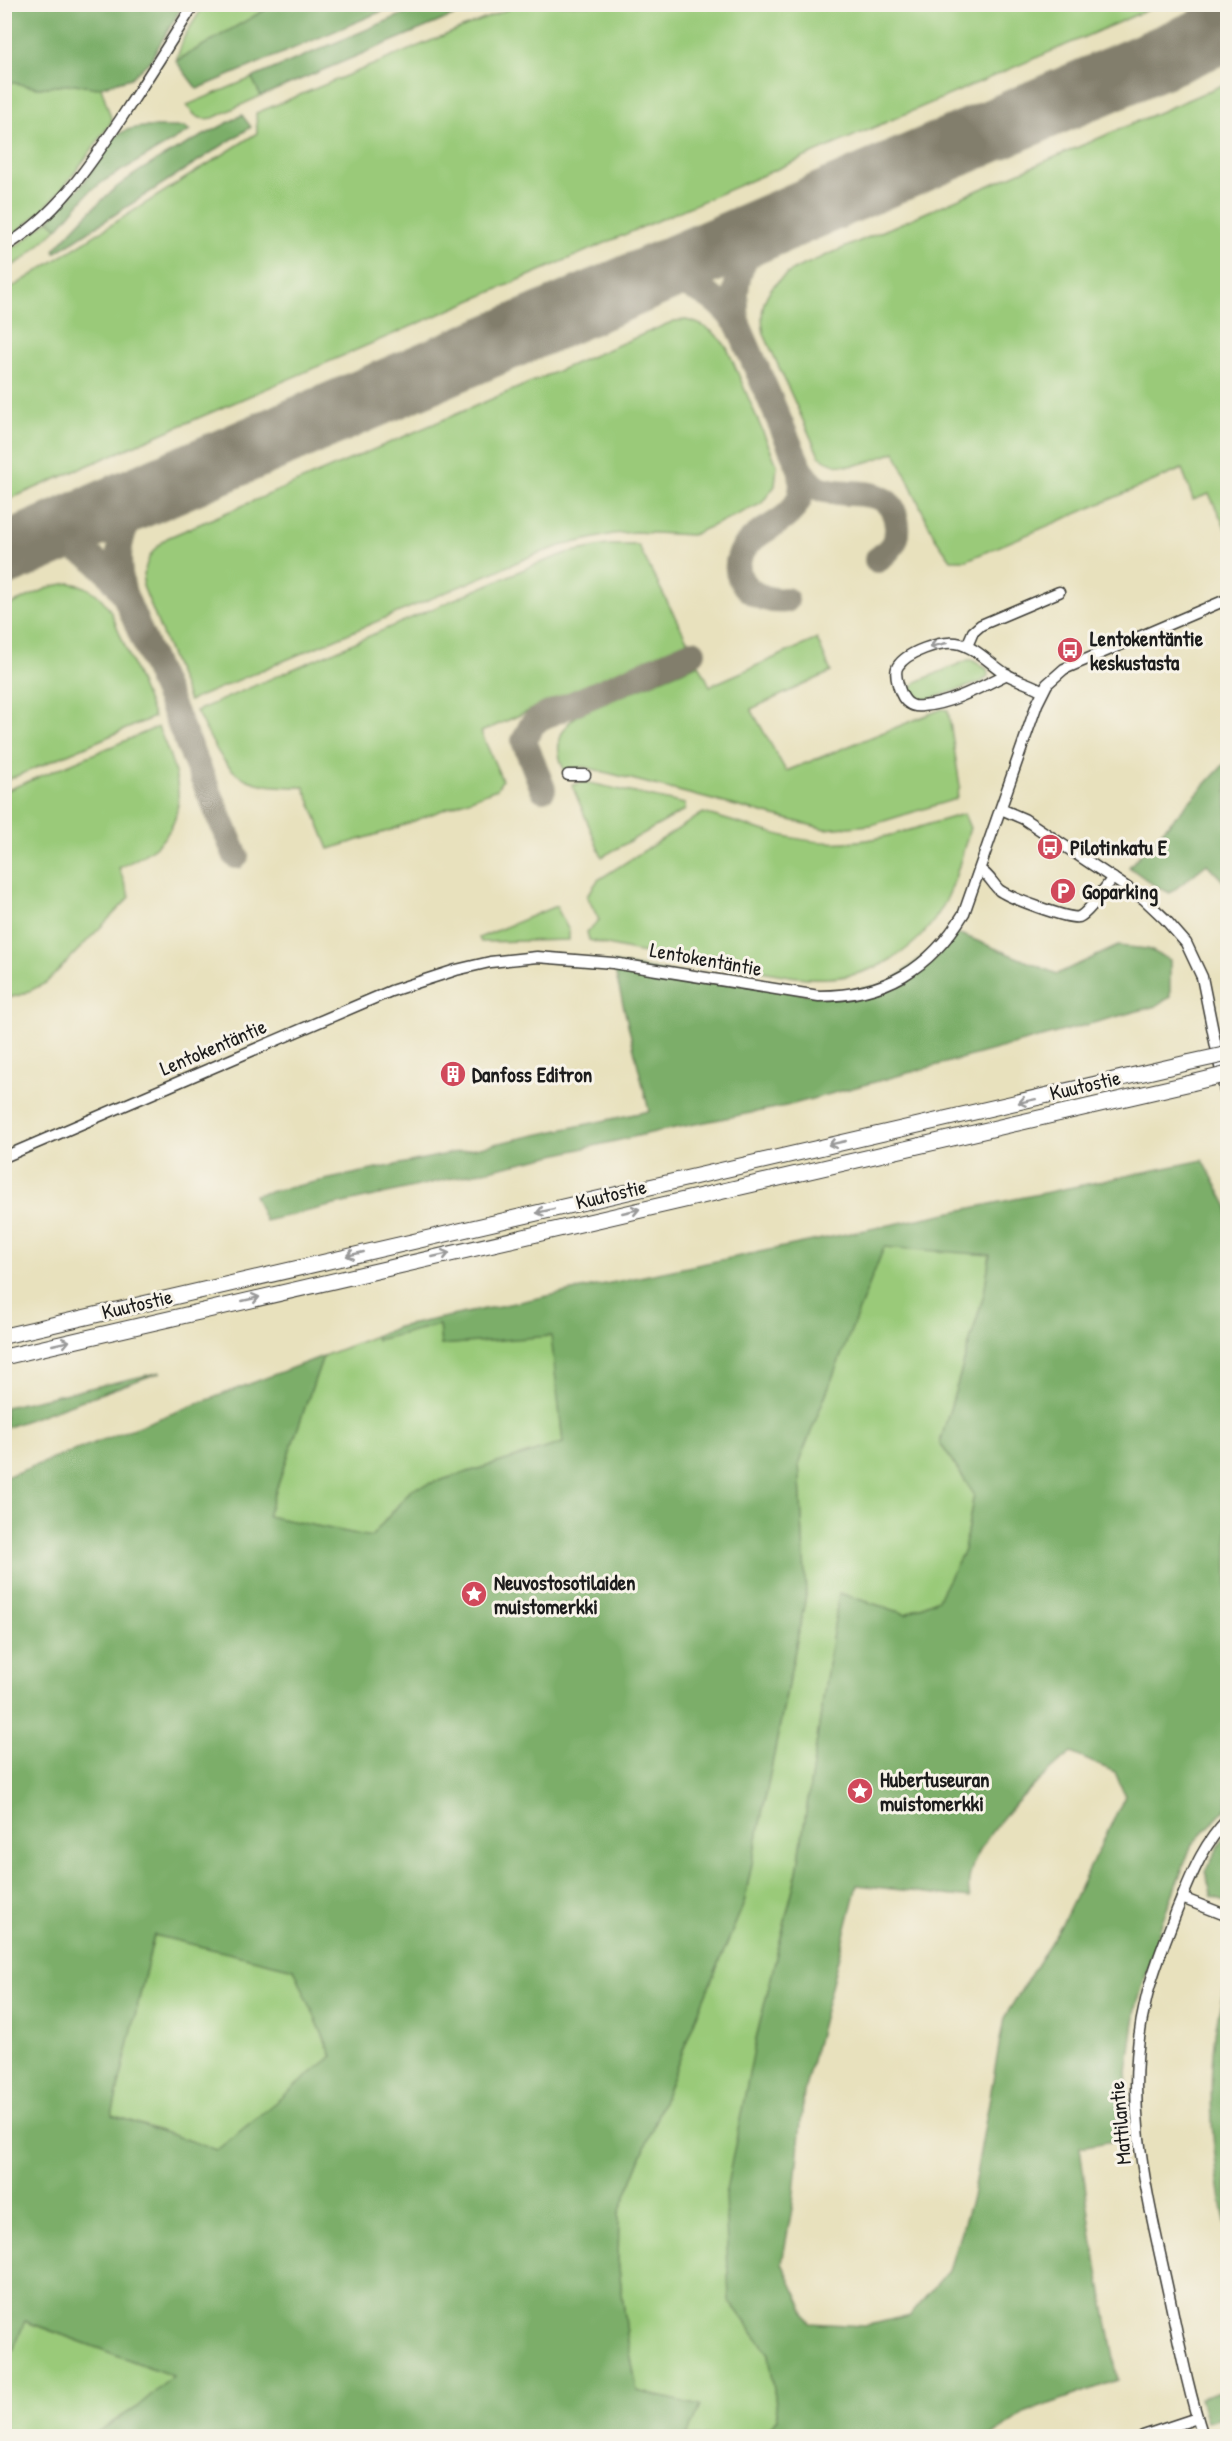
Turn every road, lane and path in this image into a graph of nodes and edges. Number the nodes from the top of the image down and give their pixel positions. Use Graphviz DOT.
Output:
graph roads {
  1 [pos="194,4"];
  2 [pos="4,247"];
  3 [pos="1059,592"];
  4 [pos="1227,599"];
  5 [pos="967,646"];
  6 [pos="1007,674"];
  7 [pos="1043,691"];
  8 [pos="568,775"];
  9 [pos="585,775"];
  10 [pos="1001,809"];
  11 [pos="980,870"];
  12 [pos="1113,878"];
  13 [pos="1227,1054"];
  14 [pos="1227,1074"];
  15 [pos="1227,1106"];
  16 [pos="4,1157"];
  17 [pos="4,1336"];
  18 [pos="4,1357"];
  19 [pos="1227,1820"];
  20 [pos="1182,1898"];
  21 [pos="1227,1916"];
  22 [pos="1197,2418"];
  23 [pos="1143,2436"];
  24 [pos="1203,2436"];
  1 -- 2 [label="street"];
  3 -- 5 [label="street"];
  4 -- 7 [label="street, Lentokentäntie"];
  5 -- 6 [label="street"];
  5 -- 6 [label="street, one-way"];
  6 -- 7 [label="street"];
  7 -- 10 [label="street, Lentokentäntie"];
  8 -- 9 [label="street"];
  10 -- 11 [label="street, Lentokentäntie"];
  10 -- 12 [label="street"];
  11 -- 12 [label="street"];
  11 -- 16 [label="street, Lentokentäntie"];
  12 -- 15 [label="street"];
  13 -- 17 [label="highway, Kuutostie, one-way, bridge"];
  18 -- 14 [label="highway, Kuutostie, one-way, bridge"];
  19 -- 20 [label="street, Mattilantie"];
  20 -- 21 [label="street"];
  20 -- 22 [label="street, Mattilantie"];
  22 -- 23 [label="street"];
  22 -- 24 [label="street, Mattilantie"];
}
